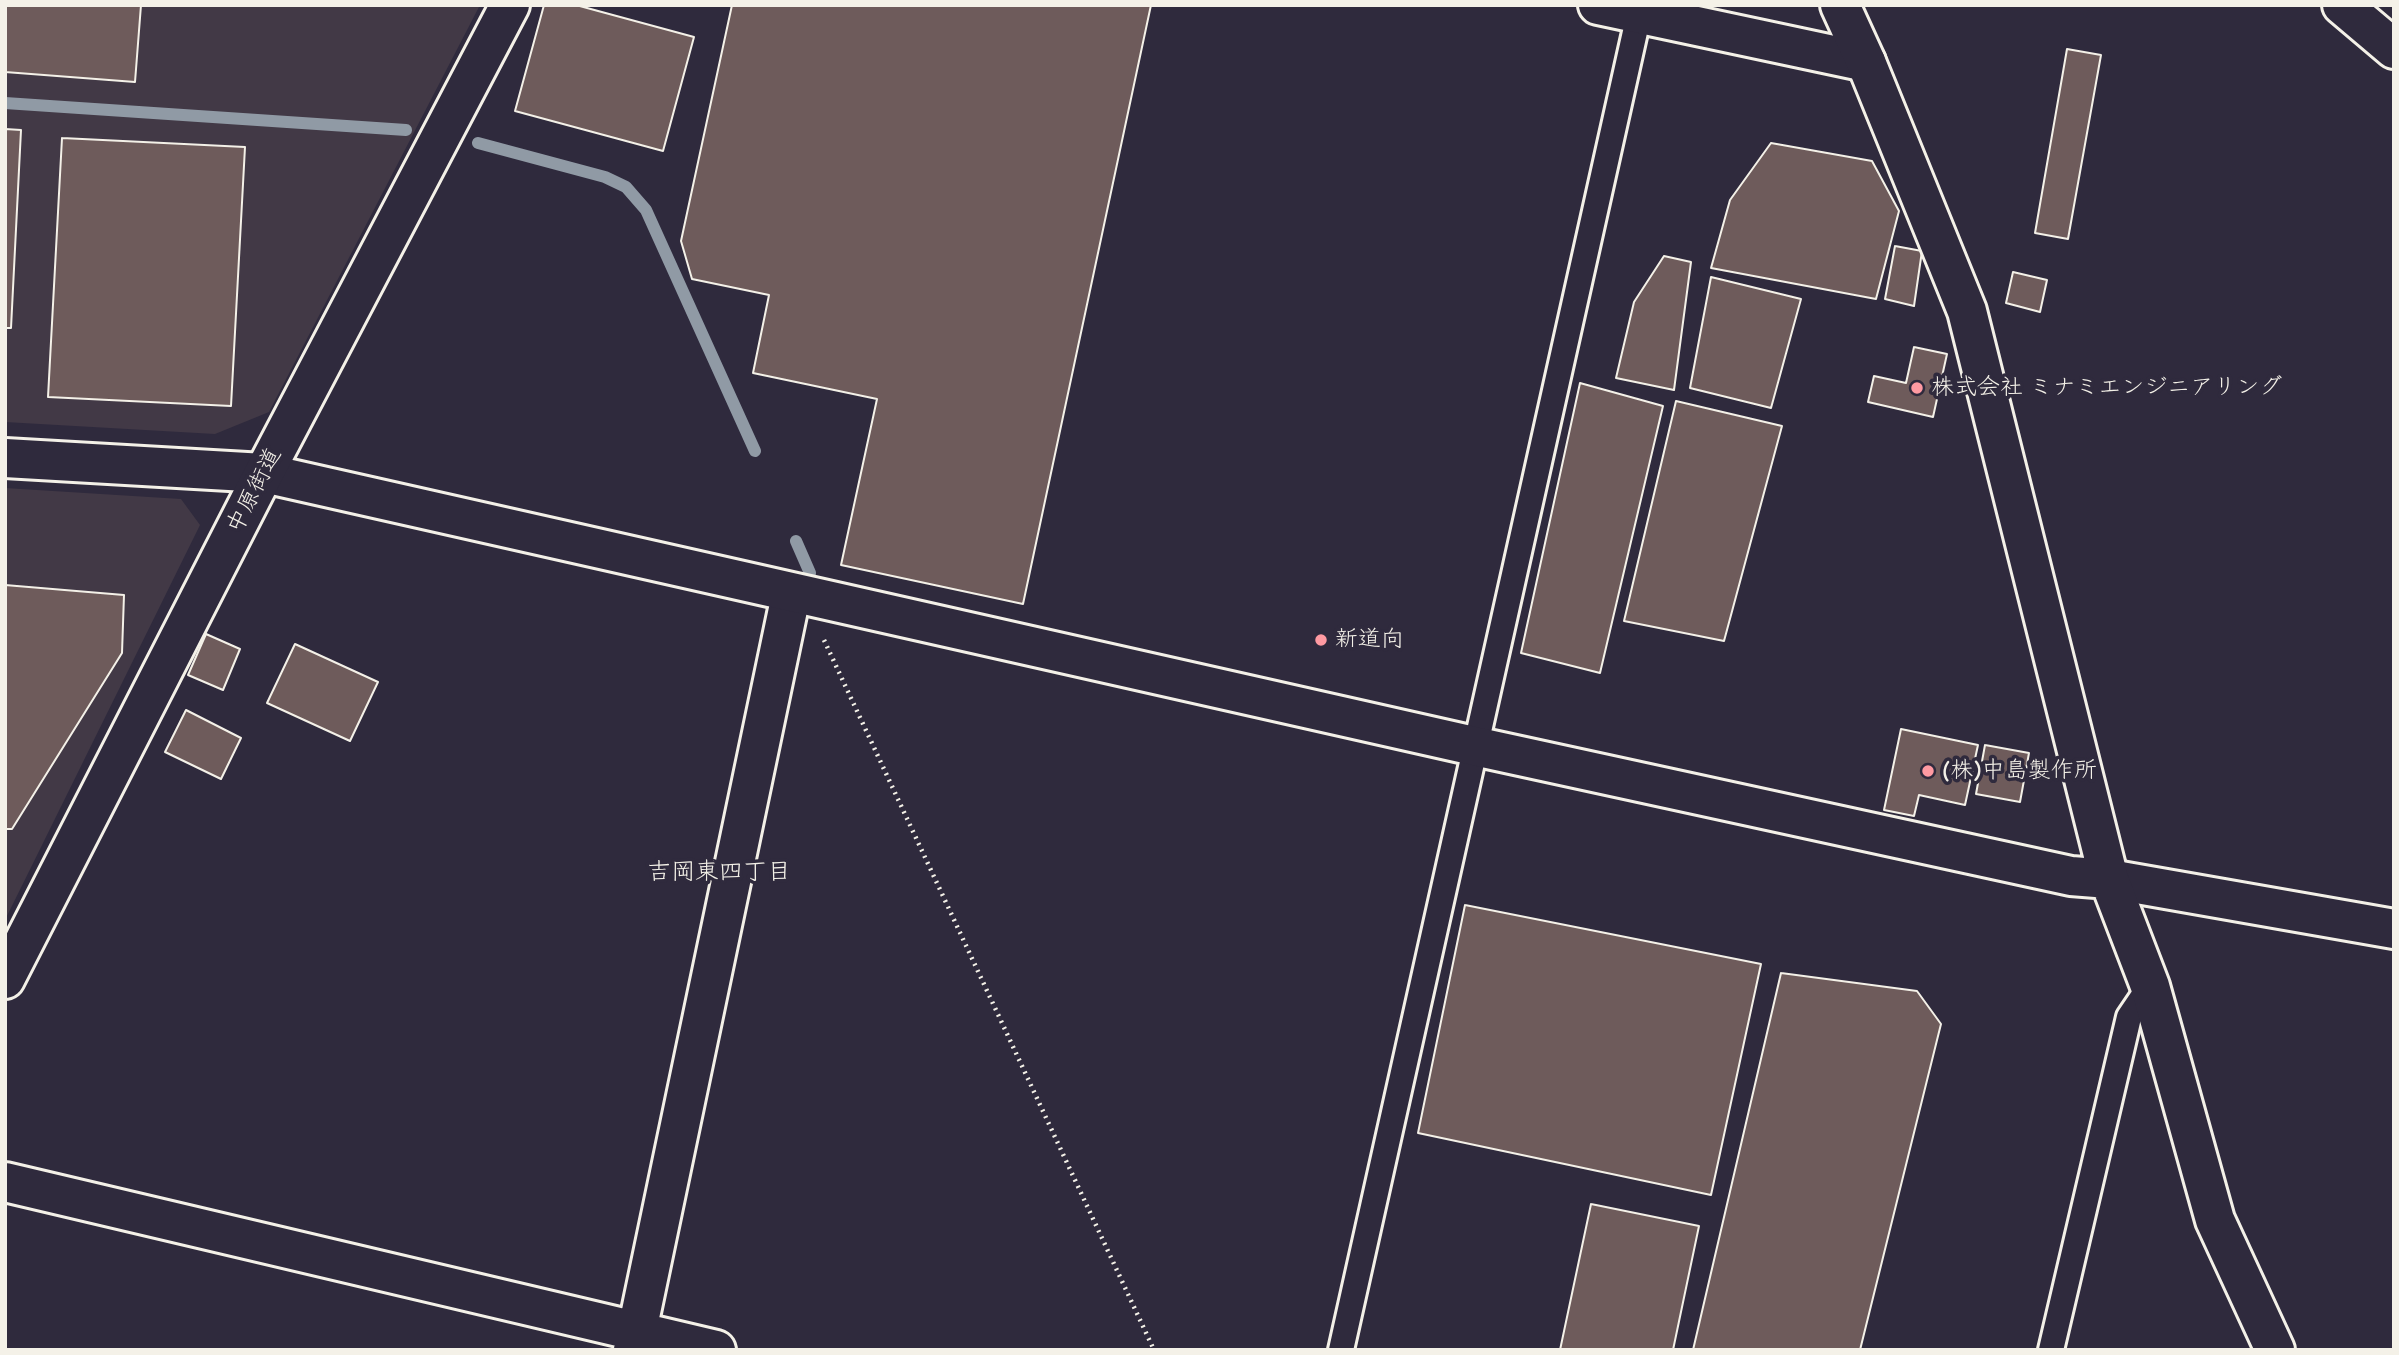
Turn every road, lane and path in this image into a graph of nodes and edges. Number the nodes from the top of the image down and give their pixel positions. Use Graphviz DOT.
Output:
graph roads {
  1 [pos="510,5"];
  2 [pos="1598,5"];
  3 [pos="1840,5"];
  4 [pos="2342,5"];
  5 [pos="1639,14"];
  6 [pos="2394,49"];
  7 [pos="1866,62"];
  8 [pos="5,458"];
  9 [pos="264,473"];
  10 [pos="798,596"];
  11 [pos="1474,746"];
  12 [pos="2109,879"];
  13 [pos="2394,929"];
  14 [pos="5,979"];
  15 [pos="2150,986"];
  16 [pos="5,1182"];
  17 [pos="635,1342"];
  18 [pos="716,1350"];
  19 [pos="1154,1350"];
  20 [pos="1341,1350"];
  21 [pos="2051,1350"];
  22 [pos="2275,1350"];
  1 -- 9 [label="street, 中原街道"];
  2 -- 5 [label="street"];
  3 -- 7 [label="street"];
  4 -- 6 [label="street"];
  5 -- 7 [label="street"];
  5 -- 11 [label="lane"];
  7 -- 12 [label="street"];
  8 -- 9 [label="street"];
  9 -- 10 [label="street"];
  9 -- 14 [label="street, 中原街道"];
  10 -- 11 [label="street"];
  10 -- 17 [label="street"];
  10 -- 19 [label="path"];
  11 -- 12 [label="street"];
  11 -- 20 [label="lane"];
  12 -- 13 [label="street"];
  12 -- 15 [label="street"];
  15 -- 21 [label="lane"];
  15 -- 22 [label="street"];
  16 -- 17 [label="street"];
  17 -- 18 [label="street"];
}
